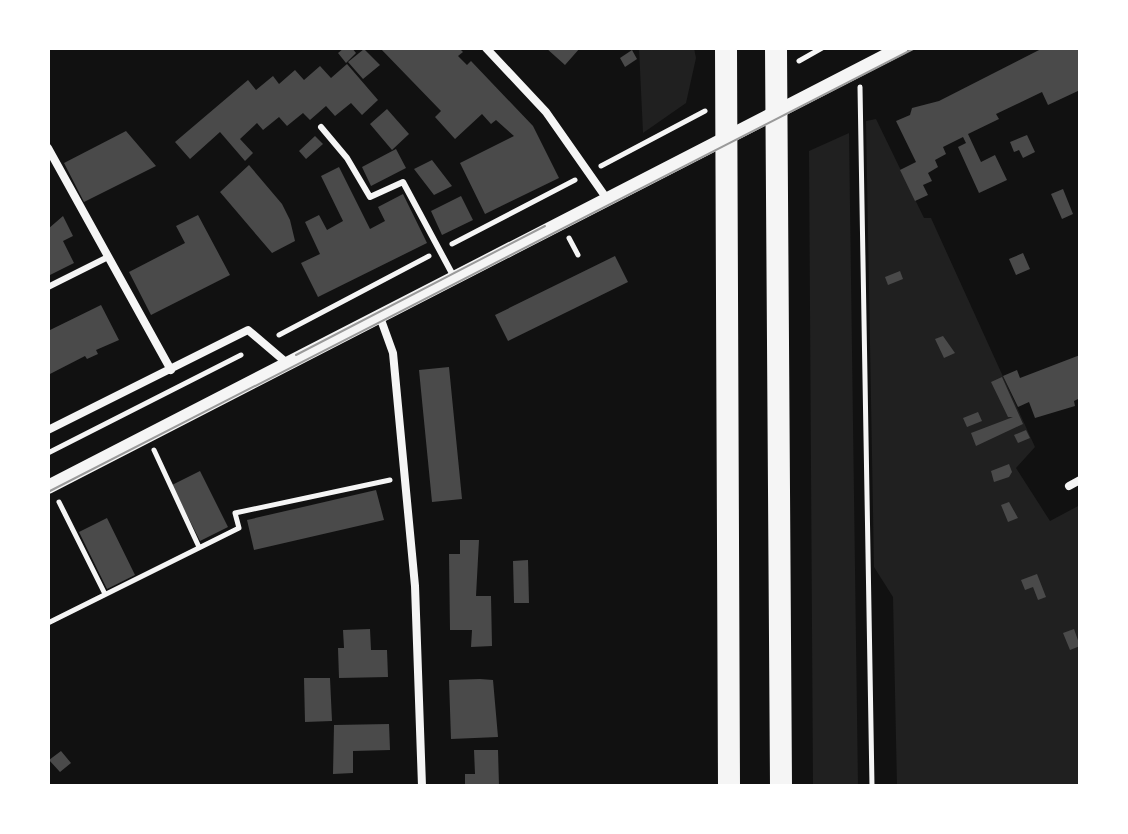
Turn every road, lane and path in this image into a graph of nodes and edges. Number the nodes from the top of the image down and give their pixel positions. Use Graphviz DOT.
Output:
graph roads {
  1 [pos="486,48"];
  2 [pos="726,48"];
  3 [pos="822,48"];
  4 [pos="901,48"];
  5 [pos="782,57"];
  6 [pos="857,71"];
  7 [pos="713,107"];
  8 [pos="321,127"];
  9 [pos="48,148"];
  10 [pos="589,173"];
  11 [pos="607,199"];
  12 [pos="441,250"];
  13 [pos="106,258"];
  14 [pos="455,279"];
  15 [pos="48,287"];
  16 [pos="380,317"];
  17 [pos="265,343"];
  18 [pos="289,365"];
  19 [pos="171,370"];
  20 [pos="48,430"];
  21 [pos="147,437"];
  22 [pos="48,453"];
  23 [pos="405,477"];
  24 [pos="1080,480"];
  25 [pos="49,486"];
  26 [pos="1069,486"];
  27 [pos="199,547"];
  28 [pos="105,594"];
  29 [pos="48,623"];
  30 [pos="422,786"];
  31 [pos="729,786"];
  32 [pos="781,786"];
  33 [pos="872,786"];
  1 -- 10 [label="street"];
  2 -- 31 [label="highway"];
  3 -- 5 [label="path"];
  4 -- 6 [label="street"];
  5 -- 32 [label="highway"];
  6 -- 11 [label="street"];
  6 -- 33 [label="path"];
  7 -- 10 [label="path"];
  8 -- 12 [label="lane"];
  9 -- 13 [label="street"];
  10 -- 11 [label="street"];
  10 -- 12 [label="path"];
  11 -- 14 [label="street"];
  12 -- 14 [label="lane"];
  12 -- 17 [label="path"];
  13 -- 15 [label="lane"];
  13 -- 19 [label="street"];
  14 -- 16 [label="street"];
  16 -- 18 [label="street"];
  16 -- 23 [label="street"];
  17 -- 18 [label="street"];
  17 -- 19 [label="street"];
  17 -- 22 [label="path"];
  18 -- 21 [label="street"];
  19 -- 20 [label="street"];
  21 -- 25 [label="street"];
  21 -- 27 [label="path"];
  23 -- 27 [label="path"];
  23 -- 30 [label="street"];
  24 -- 26 [label="street"];
  25 -- 28 [label="path"];
  27 -- 28 [label="path"];
  28 -- 29 [label="path"];
}
